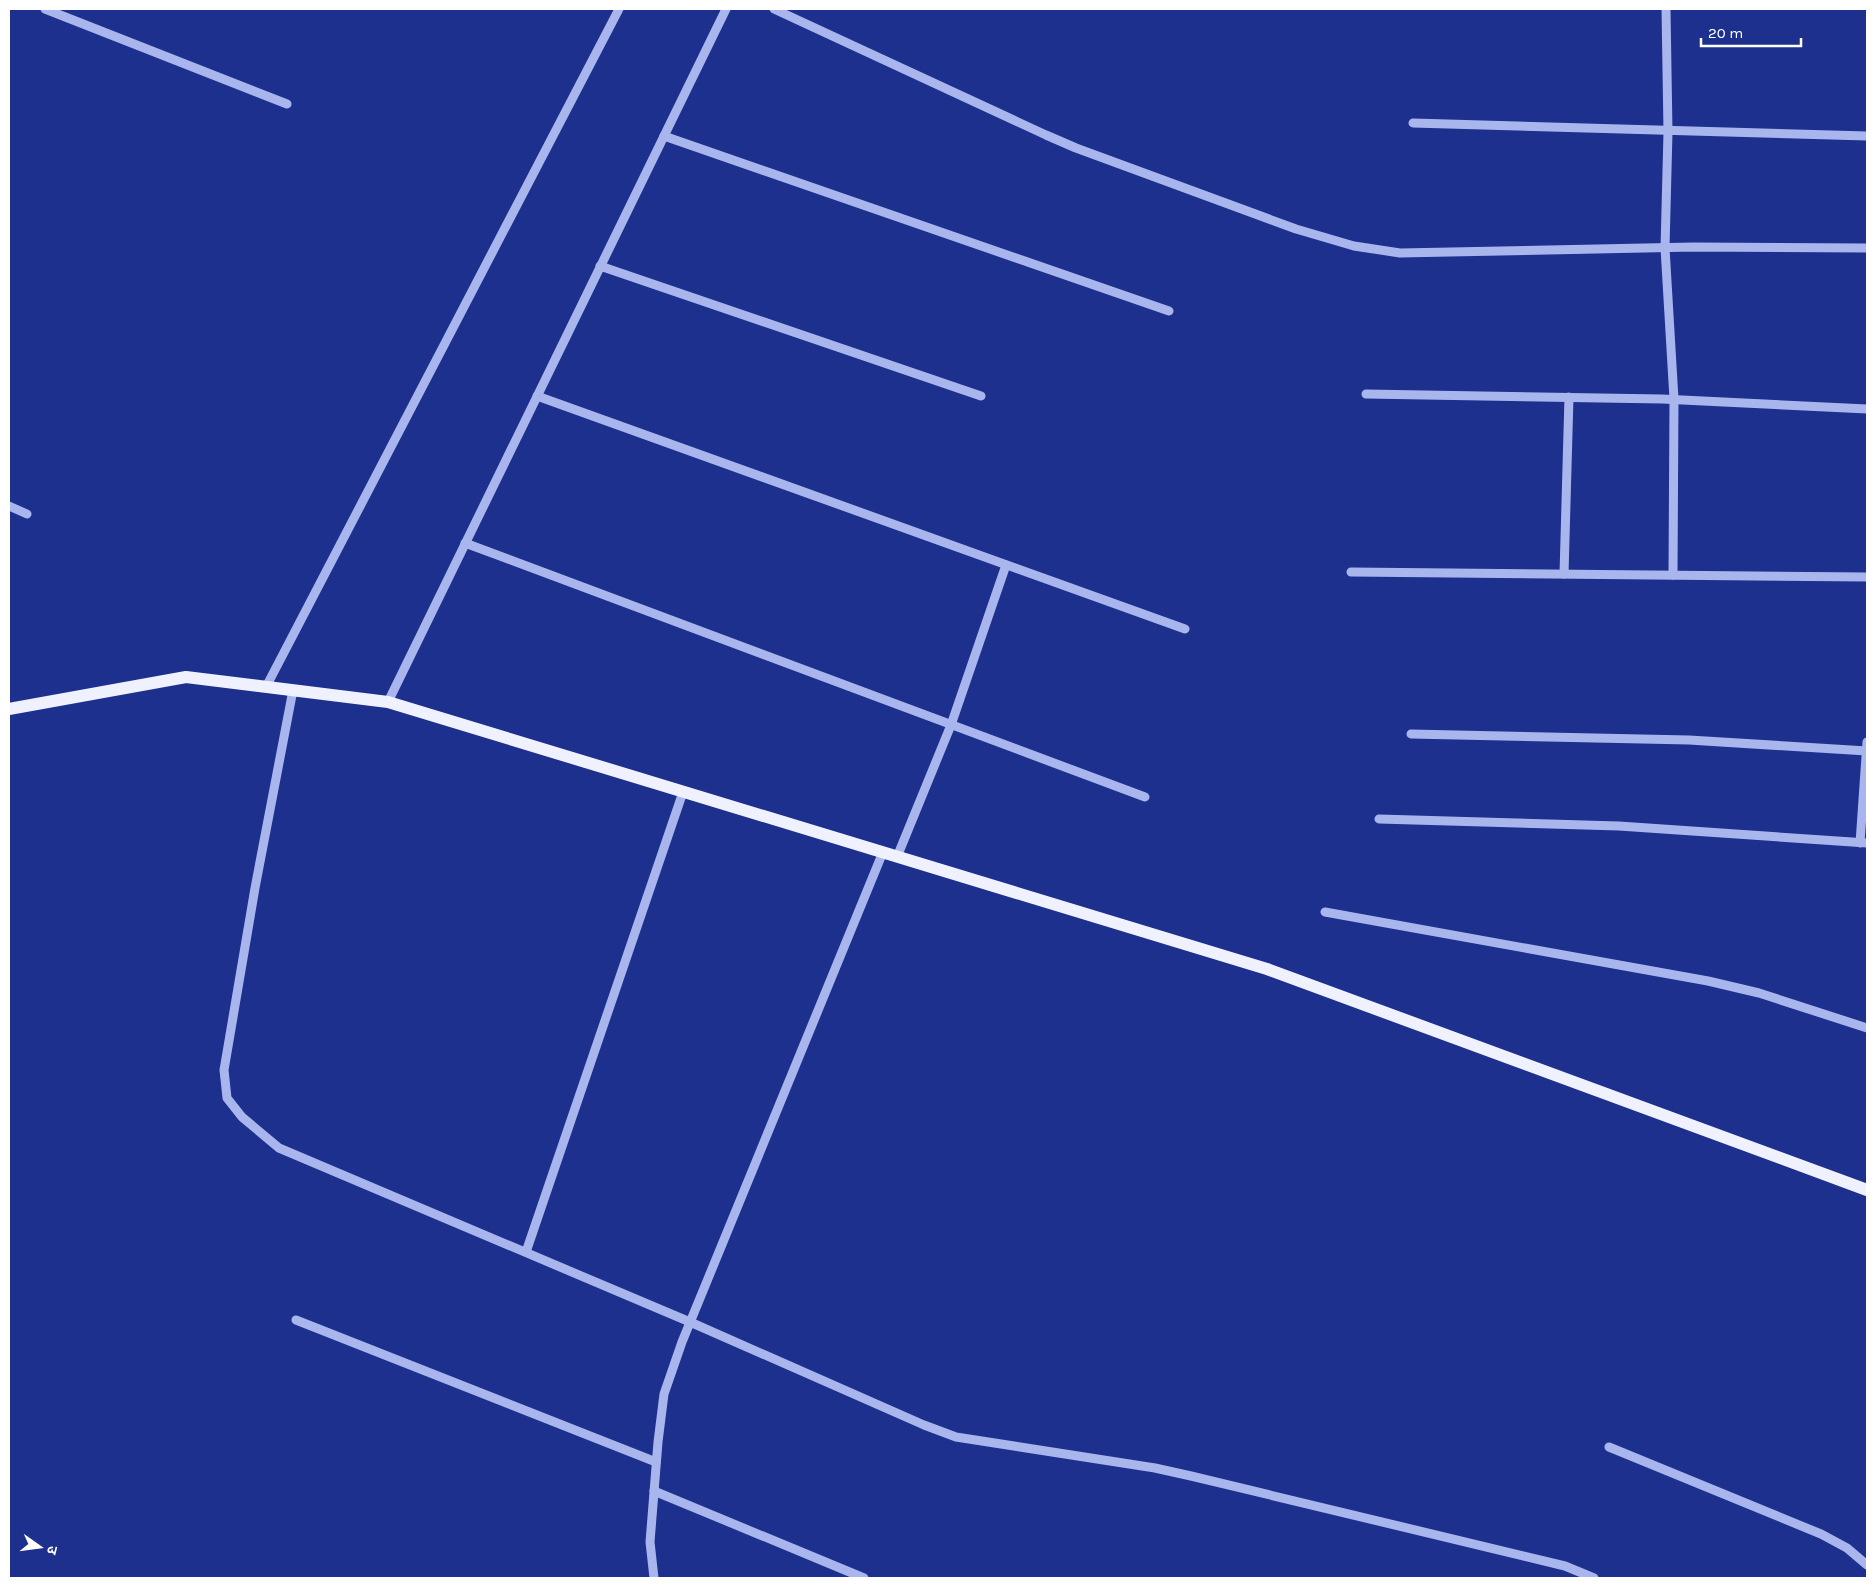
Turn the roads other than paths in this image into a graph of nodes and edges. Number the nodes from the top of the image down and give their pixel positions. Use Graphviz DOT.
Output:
graph roads {
  1 [pos="46,9"];
  2 [pos="619,9"];
  3 [pos="726,9"];
  4 [pos="774,9"];
  5 [pos="1666,9"];
  6 [pos="287,104"];
  7 [pos="1413,123"];
  8 [pos="1668,132"];
  9 [pos="664,136"];
  10 [pos="1867,136"];
  11 [pos="1665,248"];
  12 [pos="1867,248"];
  13 [pos="600,266"];
  14 [pos="1169,311"];
  15 [pos="1366,394"];
  16 [pos="537,396"];
  17 [pos="981,396"];
  18 [pos="1569,397"];
  19 [pos="1674,399"];
  20 [pos="1867,409"];
  21 [pos="9,506"];
  22 [pos="27,514"];
  23 [pos="465,543"];
  24 [pos="1006,565"];
  25 [pos="1351,572"];
  26 [pos="1564,574"];
  27 [pos="1673,575"];
  28 [pos="1867,577"];
  29 [pos="1185,629"];
  30 [pos="266,687"];
  31 [pos="292,690"];
  32 [pos="388,702"];
  33 [pos="9,709"];
  34 [pos="951,724"];
  35 [pos="1411,734"];
  36 [pos="1867,742"];
  37 [pos="1867,751"];
  38 [pos="683,792"];
  39 [pos="1145,797"];
  40 [pos="1379,819"];
  41 [pos="1864,843"];
  42 [pos="883,852"];
  43 [pos="897,857"];
  44 [pos="1325,912"];
  45 [pos="1867,1028"];
  46 [pos="1867,1190"];
  47 [pos="526,1252"];
  48 [pos="296,1320"];
  49 [pos="690,1322"];
  50 [pos="1609,1447"];
  51 [pos="656,1462"];
  52 [pos="654,1492"];
  53 [pos="1867,1566"];
  54 [pos="654,1578"];
  55 [pos="864,1578"];
  56 [pos="1594,1578"];
  1 -- 6 [label="street"];
  2 -- 30 [label="street"];
  3 -- 9 [label="street"];
  4 -- 11 [label="street"];
  5 -- 8 [label="street"];
  7 -- 8 [label="street"];
  8 -- 10 [label="street"];
  8 -- 11 [label="street"];
  9 -- 13 [label="street"];
  9 -- 14 [label="street"];
  11 -- 12 [label="street"];
  11 -- 19 [label="street"];
  13 -- 16 [label="street"];
  13 -- 17 [label="street"];
  15 -- 18 [label="street"];
  16 -- 23 [label="street"];
  16 -- 24 [label="street"];
  18 -- 19 [label="street"];
  18 -- 26 [label="street"];
  19 -- 20 [label="street"];
  19 -- 27 [label="street"];
  21 -- 22 [label="street"];
  23 -- 32 [label="street"];
  23 -- 34 [label="street"];
  24 -- 29 [label="street"];
  24 -- 34 [label="street"];
  25 -- 26 [label="street"];
  26 -- 27 [label="street"];
  27 -- 28 [label="street"];
  30 -- 31 [label="main road"];
  30 -- 33 [label="main road"];
  31 -- 32 [label="main road"];
  31 -- 47 [label="street"];
  32 -- 38 [label="main road"];
  34 -- 39 [label="street"];
  34 -- 43 [label="street"];
  35 -- 37 [label="street"];
  36 -- 37 [label="street"];
  37 -- 41 [label="street"];
  38 -- 42 [label="main road"];
  38 -- 47 [label="street"];
  40 -- 41 [label="street"];
  42 -- 43 [label="main road"];
  42 -- 49 [label="street"];
  43 -- 46 [label="main road"];
  44 -- 45 [label="street"];
  47 -- 49 [label="street"];
  48 -- 51 [label="street"];
  49 -- 51 [label="street"];
  49 -- 56 [label="street"];
  50 -- 53 [label="street"];
  51 -- 52 [label="street"];
  52 -- 54 [label="street"];
  52 -- 55 [label="street"];
}
